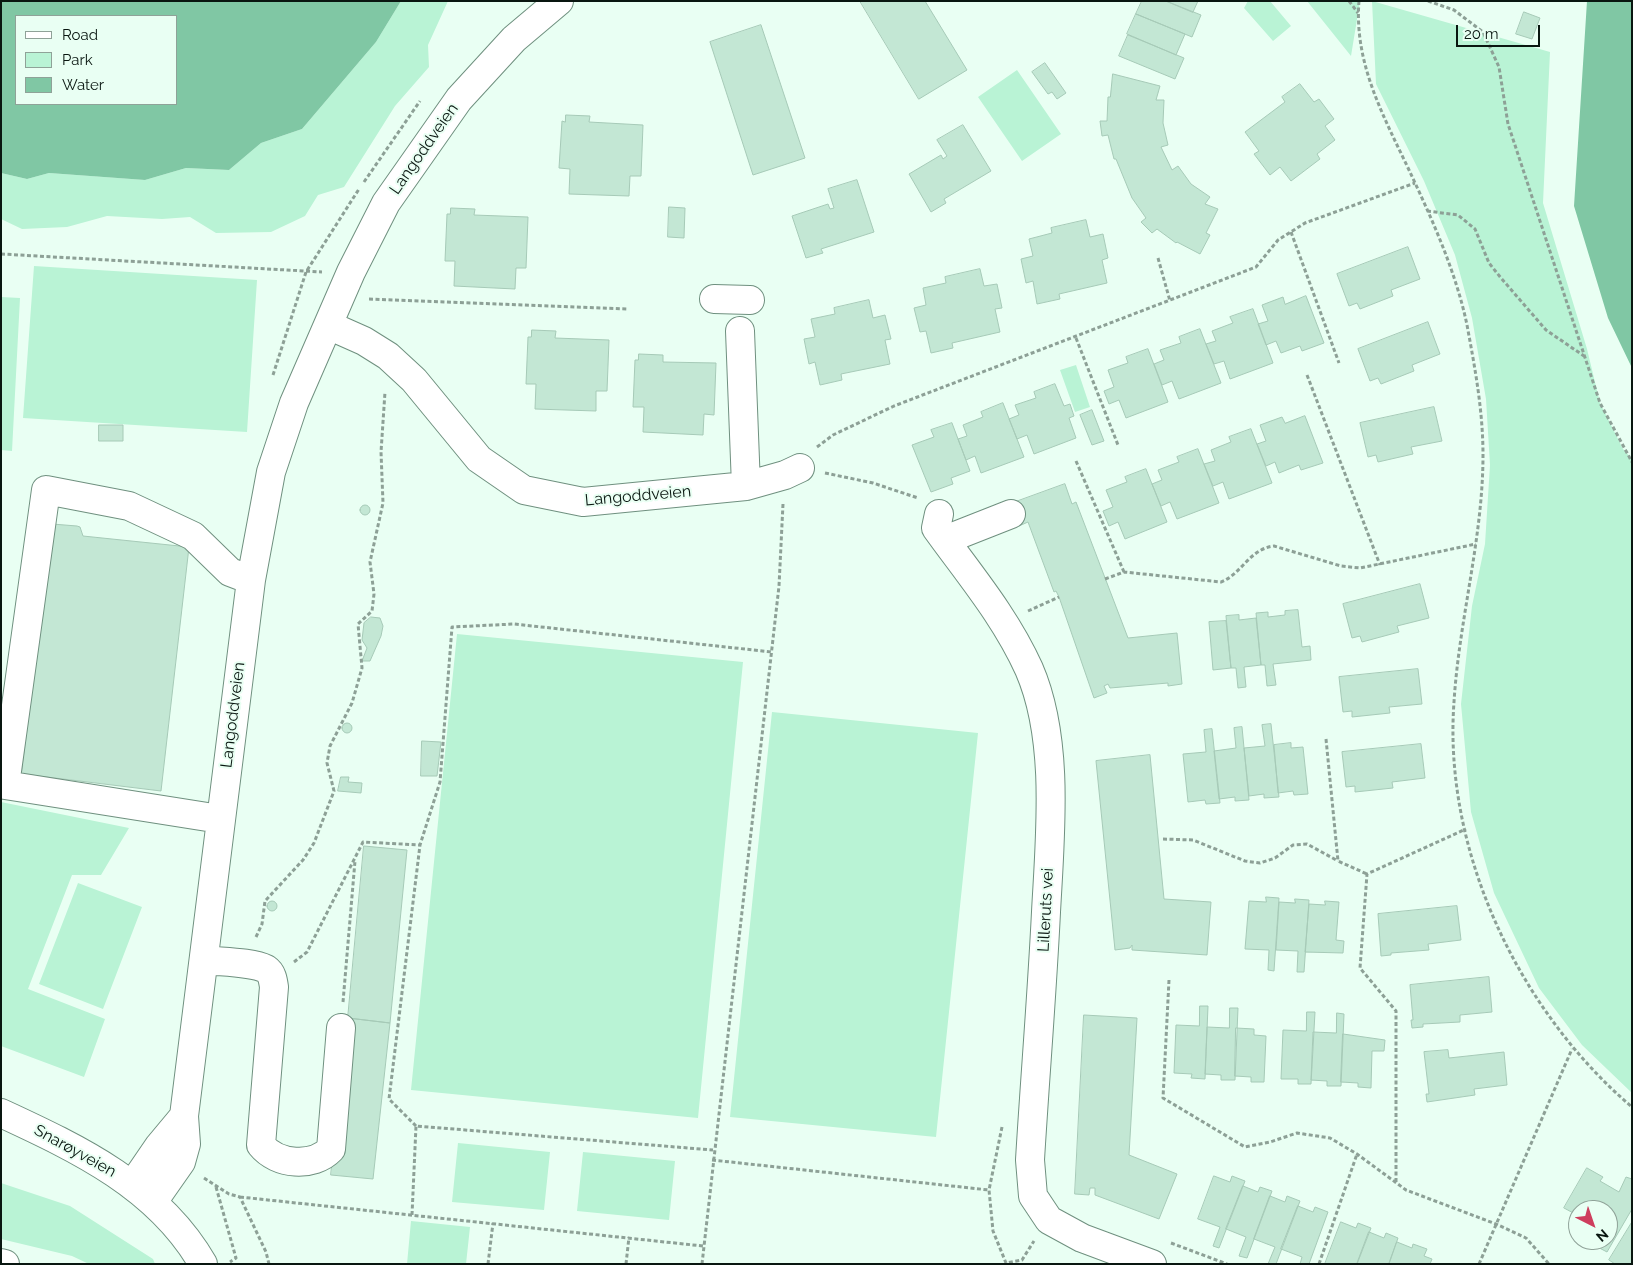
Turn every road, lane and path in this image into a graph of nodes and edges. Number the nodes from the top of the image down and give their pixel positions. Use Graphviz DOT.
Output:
graph roads {
  1 [pos="558,1"];
  2 [pos="1349,1"];
  3 [pos="1359,1"];
  4 [pos="1428,1"];
  5 [pos="1358,13"];
  6 [pos="1415,183"];
  7 [pos="1426,210"];
  8 [pos="1291,232"];
  9 [pos="1,254"];
  10 [pos="1158,258"];
  11 [pos="351,272"];
  12 [pos="364,298"];
  13 [pos="714,299"];
  14 [pos="750,300"];
  15 [pos="1170,301"];
  16 [pos="628,310"];
  17 [pos="328,325"];
  18 [pos="740,330"];
  19 [pos="1076,338"];
  20 [pos="1584,356"];
  21 [pos="1339,363"];
  22 [pos="398,365"];
  23 [pos="1307,375"];
  24 [pos="1118,445"];
  25 [pos="1076,461"];
  26 [pos="1632,462"];
  27 [pos="792,471"];
  28 [pos="746,486"];
  29 [pos="940,514"];
  30 [pos="1011,514"];
  31 [pos="945,540"];
  32 [pos="1476,544"];
  33 [pos="1380,565"];
  34 [pos="1124,572"];
  35 [pos="1106,579"];
  36 [pos="251,580"];
  37 [pos="1059,597"];
  38 [pos="1032,609"];
  39 [pos="772,652"];
  40 [pos="1326,739"];
  41 [pos="220,818"];
  42 [pos="1466,829"];
  43 [pos="1163,839"];
  44 [pos="420,845"];
  45 [pos="355,857"];
  46 [pos="1338,861"];
  47 [pos="1367,874"];
  48 [pos="205,960"];
  49 [pos="242,965"];
  50 [pos="273,976"];
  51 [pos="1169,980"];
  52 [pos="341,1028"];
  53 [pos="1572,1048"];
  54 [pos="1632,1107"];
  55 [pos="1,1113"];
  56 [pos="416,1126"];
  57 [pos="713,1150"];
  58 [pos="1357,1154"];
  59 [pos="712,1160"];
  60 [pos="197,1173"];
  61 [pos="1396,1183"];
  62 [pos="216,1186"];
  63 [pos="989,1190"];
  64 [pos="143,1193"];
  65 [pos="240,1197"];
  66 [pos="412,1215"];
  67 [pos="493,1223"];
  68 [pos="1496,1224"];
  69 [pos="629,1237"];
  70 [pos="704,1246"];
  71 [pos="234,1254"];
  72 [pos="1,1263"];
  73 [pos="5,1264"];
  74 [pos="203,1264"];
  75 [pos="269,1264"];
  76 [pos="488,1264"];
  77 [pos="626,1264"];
  78 [pos="702,1264"];
  79 [pos="1152,1264"];
  80 [pos="1319,1264"];
  81 [pos="1479,1264"];
  82 [pos="1549,1264"];
  1 -- 11 [label="street, Langoddveien"];
  2 -- 5 [label="path"];
  3 -- 5 [label="path"];
  4 -- 20 [label="path"];
  5 -- 6 [label="path"];
  6 -- 7 [label="path"];
  6 -- 8 [label="path"];
  7 -- 20 [label="path"];
  7 -- 32 [label="path"];
  8 -- 15 [label="path"];
  8 -- 21 [label="path"];
  9 -- 11 [label="path"];
  10 -- 15 [label="path"];
  11 -- 17 [label="street, Langoddveien"];
  12 -- 16 [label="path"];
  13 -- 14 [label="street"];
  15 -- 19 [label="path"];
  17 -- 22 [label="street, Langoddveien"];
  17 -- 36 [label="street, Langoddveien"];
  18 -- 28 [label="street"];
  19 -- 24 [label="path"];
  19 -- 27 [label="path"];
  20 -- 26 [label="path"];
  22 -- 28 [label="street, Langoddveien"];
  22 -- 49 [label="path"];
  23 -- 33 [label="path"];
  25 -- 34 [label="path"];
  27 -- 28 [label="street, Langoddveien"];
  27 -- 29 [label="path"];
  27 -- 39 [label="path"];
  29 -- 31 [label="street, Lilleruts vei"];
  30 -- 31 [label="street"];
  31 -- 79 [label="street, Lilleruts vei"];
  32 -- 33 [label="path"];
  32 -- 42 [label="path"];
  33 -- 34 [label="path"];
  34 -- 35 [label="path"];
  36 -- 41 [label="street, Langoddveien"];
  36 -- 41 [label="street"];
  37 -- 38 [label="path"];
  39 -- 44 [label="path"];
  39 -- 57 [label="path"];
  40 -- 46 [label="path"];
  41 -- 48 [label="street, Langoddveien"];
  42 -- 47 [label="path"];
  42 -- 53 [label="path"];
  43 -- 46 [label="path"];
  44 -- 45 [label="path"];
  44 -- 56 [label="path"];
  45 -- 50 [label="path"];
  45 -- 52 [label="path"];
  46 -- 47 [label="path"];
  47 -- 61 [label="path"];
  48 -- 49 [label="street"];
  48 -- 64 [label="street, Langoddveien"];
  49 -- 50 [label="street"];
  50 -- 52 [label="street"];
  51 -- 58 [label="path"];
  53 -- 54 [label="path"];
  53 -- 68 [label="path"];
  55 -- 64 [label="street, Snarøyveien"];
  56 -- 57 [label="path"];
  56 -- 66 [label="path"];
  57 -- 59 [label="path"];
  58 -- 61 [label="path"];
  58 -- 80 [label="path"];
  59 -- 63 [label="path"];
  59 -- 70 [label="path"];
  60 -- 62 [label="path"];
  61 -- 68 [label="path"];
  62 -- 65 [label="path"];
  62 -- 71 [label="path"];
  64 -- 74 [label="street, Snarøyveien"];
  65 -- 66 [label="path"];
  65 -- 75 [label="path"];
  66 -- 67 [label="path"];
  67 -- 69 [label="path"];
  67 -- 76 [label="path"];
  68 -- 81 [label="path"];
  68 -- 82 [label="path"];
  69 -- 70 [label="path"];
  69 -- 77 [label="path"];
  70 -- 78 [label="path"];
  72 -- 73 [label="street"];
}
